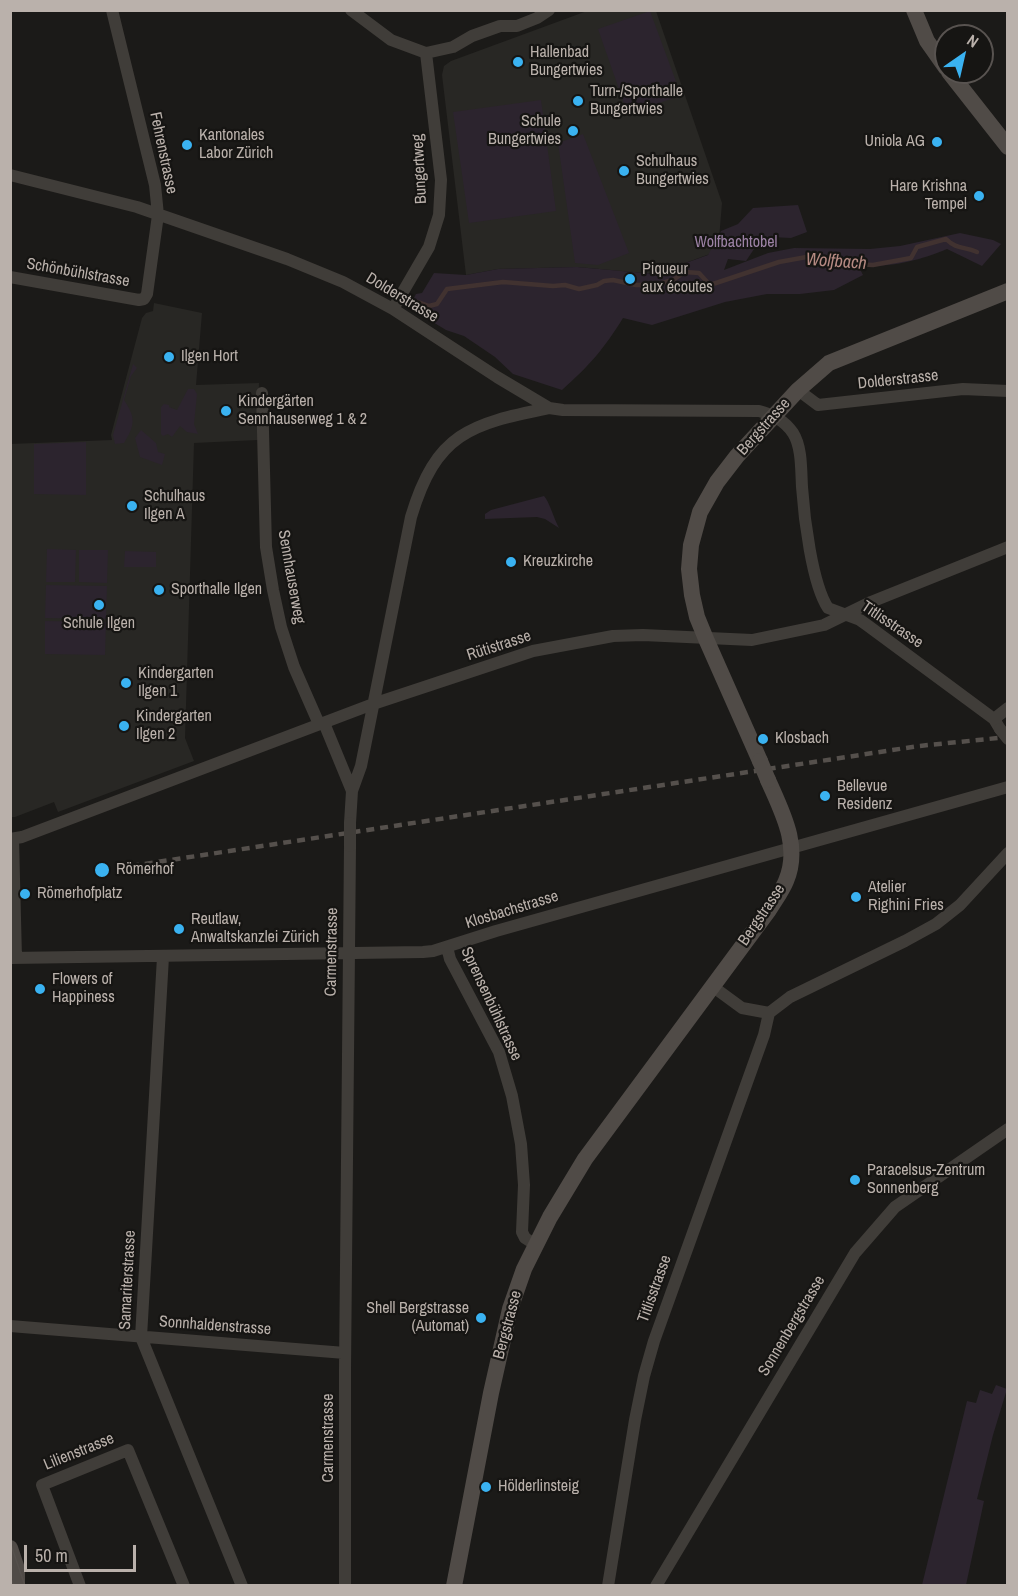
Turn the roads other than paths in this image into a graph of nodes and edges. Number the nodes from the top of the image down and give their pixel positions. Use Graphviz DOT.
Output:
graph roads {
  1 [pos="112,10"];
  2 [pos="351,10"];
  3 [pos="549,10"];
  4 [pos="914,10"];
  5 [pos="934,51"];
  6 [pos="426,53"];
  7 [pos="958,84"];
  8 [pos="1008,147"];
  9 [pos="10,175"];
  10 [pos="158,215"];
  11 [pos="10,277"];
  12 [pos="1008,291"];
  13 [pos="140,300"];
  14 [pos="393,309"];
  15 [pos="798,390"];
  16 [pos="1008,390"];
  17 [pos="262,393"];
  18 [pos="549,408"];
  19 [pos="775,415"];
  20 [pos="1008,547"];
  21 [pos="847,614"];
  22 [pos="706,639"];
  23 [pos="373,704"];
  24 [pos="1008,708"];
  25 [pos="322,724"];
  26 [pos="1000,729"];
  27 [pos="1008,787"];
  28 [pos="352,791"];
  29 [pos="12,839"];
  30 [pos="792,848"];
  31 [pos="1008,853"];
  32 [pos="447,947"];
  33 [pos="349,954"];
  34 [pos="163,957"];
  35 [pos="13,958"];
  36 [pos="712,986"];
  37 [pos="769,1013"];
  38 [pos="1008,1129"];
  39 [pos="536,1245"];
  40 [pos="10,1326"];
  41 [pos="141,1336"];
  42 [pos="345,1353"];
  43 [pos="10,1548"];
  44 [pos="14,1581"];
  45 [pos="80,1586"];
  46 [pos="184,1586"];
  47 [pos="242,1586"];
  48 [pos="345,1586"];
  49 [pos="454,1586"];
  50 [pos="608,1586"];
  51 [pos="656,1586"];
  1 -- 10 [label="street, Fehrenstrasse"];
  2 -- 6 [label="street"];
  3 -- 6 [label="street"];
  4 -- 5 [label="main road"];
  6 -- 14 [label="street, Bungertweg"];
  7 -- 8 [label="main road"];
  9 -- 10 [label="street, Dolderstrasse"];
  10 -- 13 [label="street, Fehrenstrasse"];
  10 -- 14 [label="street, Dolderstrasse"];
  11 -- 13 [label="street, Schönbühlstrasse"];
  12 -- 15 [label="main road, Bergstrasse"];
  14 -- 18 [label="street, Dolderstrasse"];
  15 -- 16 [label="street, Dolderstrasse"];
  15 -- 19 [label="main road, Bergstrasse"];
  17 -- 25 [label="street, Sennhauserweg"];
  18 -- 19 [label="street, Dolderstrasse"];
  18 -- 23 [label="street, Carmenstrasse"];
  19 -- 21 [label="street, Titlisstrasse"];
  19 -- 22 [label="main road, Bergstrasse"];
  20 -- 21 [label="street, Rütistrasse"];
  21 -- 22 [label="street, Rütistrasse"];
  21 -- 26 [label="street, Titlisstrasse"];
  22 -- 23 [label="street, Rütistrasse"];
  22 -- 30 [label="main road, Bergstrasse, bridge"];
  23 -- 25 [label="street, Rütistrasse"];
  23 -- 28 [label="street, Carmenstrasse"];
  24 -- 26 [label="street"];
  25 -- 28 [label="street, Sennhauserweg"];
  25 -- 29 [label="street, Rütistrasse"];
  27 -- 30 [label="street, Klosbachstrasse"];
  28 -- 33 [label="street, Carmenstrasse, bridge"];
  29 -- 35 [label="street"];
  30 -- 32 [label="street, Klosbachstrasse"];
  30 -- 36 [label="main road, Bergstrasse"];
  31 -- 37 [label="street"];
  32 -- 33 [label="street, Klosbachstrasse"];
  32 -- 39 [label="street, Sprensenbühlstrasse"];
  33 -- 34 [label="street, Klosbachstrasse"];
  33 -- 42 [label="street, Carmenstrasse"];
  34 -- 35 [label="street, Klosbachstrasse"];
  34 -- 41 [label="street, Samariterstrasse"];
  36 -- 37 [label="street"];
  36 -- 39 [label="main road, Bergstrasse"];
  37 -- 50 [label="street, Titlisstrasse"];
  38 -- 51 [label="street, Sonnenbergstrasse"];
  39 -- 49 [label="main road, Bergstrasse"];
  40 -- 41 [label="street, Sonnhaldenstrasse"];
  41 -- 42 [label="street, Sonnhaldenstrasse"];
  41 -- 47 [label="street, Samariterstrasse"];
  42 -- 48 [label="street, Carmenstrasse"];
  43 -- 44 [label="main road"];
  45 -- 46 [label="street, Lilienstrasse"];
}
